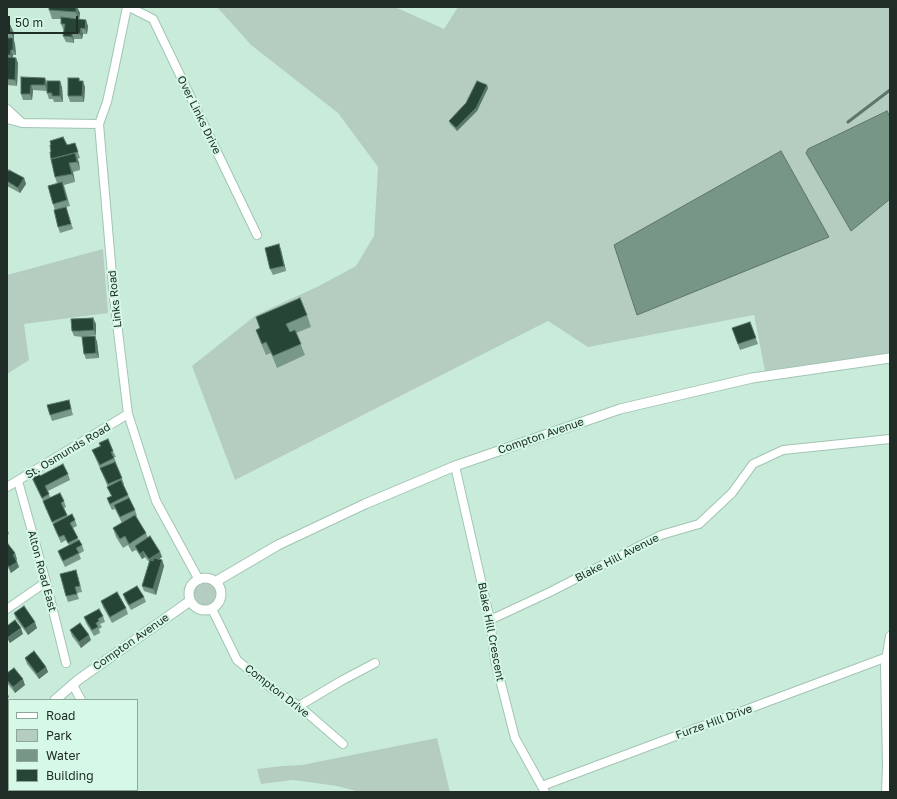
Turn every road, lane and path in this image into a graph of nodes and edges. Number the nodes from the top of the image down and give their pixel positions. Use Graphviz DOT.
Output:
graph roads {
  1 [pos="128,7"];
  2 [pos="7,109"];
  3 [pos="7,120"];
  4 [pos="22,123"];
  5 [pos="99,124"];
  6 [pos="257,235"];
  7 [pos="890,358"];
  8 [pos="128,414"];
  9 [pos="890,439"];
  10 [pos="455,466"];
  11 [pos="18,481"];
  12 [pos="7,487"];
  13 [pos="198,580"];
  14 [pos="46,582"];
  15 [pos="215,582"];
  16 [pos="190,601"];
  17 [pos="7,609"];
  18 [pos="212,609"];
  19 [pos="490,620"];
  20 [pos="890,636"];
  21 [pos="887,657"];
  22 [pos="66,662"];
  23 [pos="375,663"];
  24 [pos="73,685"];
  25 [pos="56,699"];
  26 [pos="80,699"];
  27 [pos="298,706"];
  28 [pos="343,744"];
  29 [pos="543,789"];
  30 [pos="886,792"];
  1 -- 5 [label="street, Links Road"];
  1 -- 6 [label="street, Over Links Drive"];
  2 -- 4 [label="street"];
  3 -- 4 [label="street"];
  4 -- 5 [label="street"];
  5 -- 8 [label="street, Links Road"];
  7 -- 10 [label="street, Compton Avenue"];
  8 -- 11 [label="street, St. Osmunds Road"];
  8 -- 13 [label="street, Links Road"];
  9 -- 19 [label="street, Blake Hill Avenue"];
  10 -- 15 [label="street, Compton Avenue"];
  10 -- 19 [label="street, Blake Hill Crescent"];
  11 -- 12 [label="street, St. Osmunds Road"];
  11 -- 14 [label="street, Alton Road East"];
  13 -- 15 [label="street"];
  13 -- 16 [label="street"];
  14 -- 17 [label="street"];
  14 -- 22 [label="street, Alton Road East"];
  15 -- 18 [label="street"];
  16 -- 18 [label="street"];
  16 -- 24 [label="street, Compton Avenue"];
  18 -- 27 [label="street, Compton Drive"];
  19 -- 29 [label="street, Blake Hill Crescent"];
  20 -- 21 [label="street"];
  21 -- 29 [label="street, Furze Hill Drive"];
  21 -- 30 [label="street"];
  23 -- 27 [label="street"];
  24 -- 25 [label="street, Compton Avenue"];
  24 -- 26 [label="street"];
  27 -- 28 [label="street, Compton Drive"];
}
